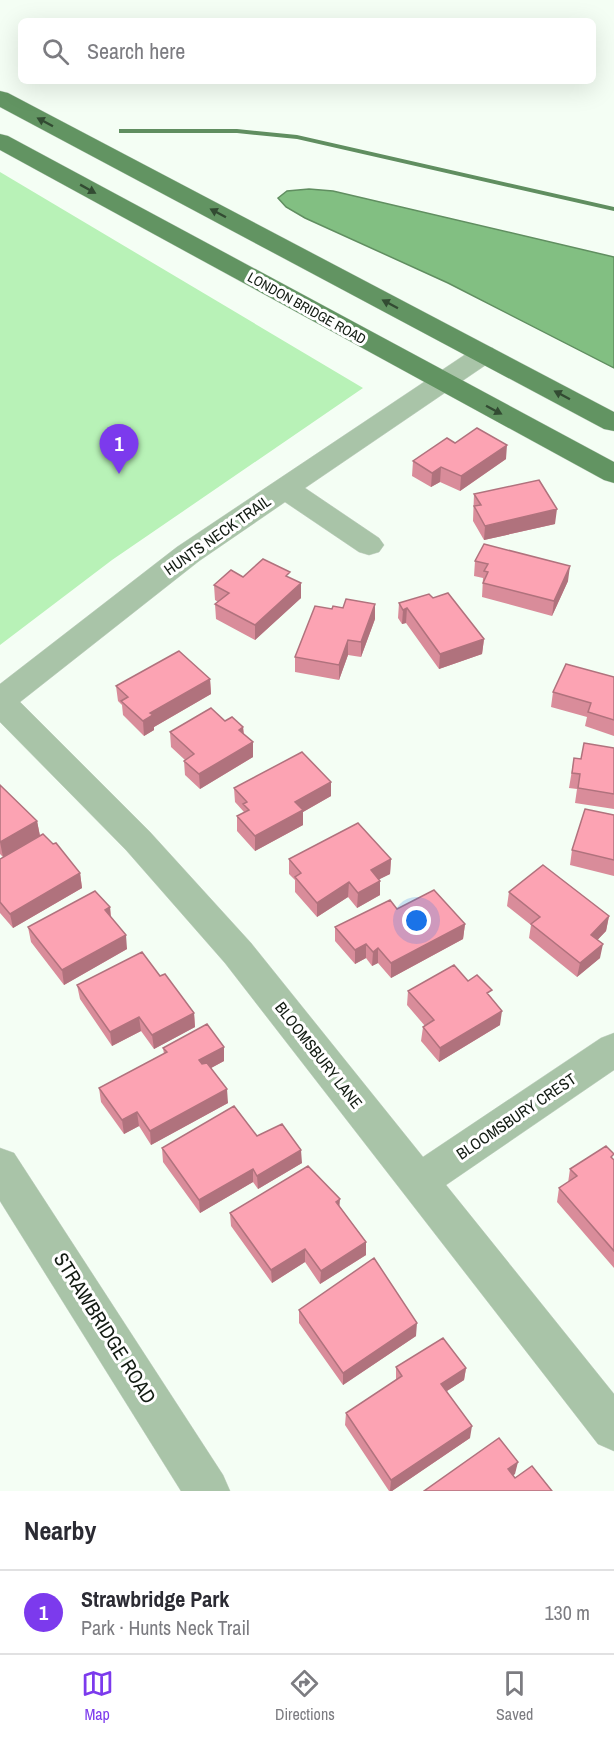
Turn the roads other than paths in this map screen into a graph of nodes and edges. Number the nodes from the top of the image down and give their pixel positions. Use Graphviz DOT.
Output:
graph roads {
  1 [pos="0,98"];
  2 [pos="0,141"];
  3 [pos="484,354"];
  4 [pos="442,382"];
  5 [pos="614,423"];
  6 [pos="614,474"];
  7 [pos="284,488"];
  8 [pos="369,545"];
  9 [pos="0,702"];
  10 [pos="614,1049"];
  11 [pos="0,1166"];
  12 [pos="418,1182"];
  13 [pos="614,1429"];
  14 [pos="207,1491"];
  3 -- 1 [label="main road, one-way"];
  2 -- 4 [label="main road, LONDON BRIDGE ROAD, one-way"];
  3 -- 4 [label="street, HUNTS NECK TRAIL"];
  5 -- 3 [label="main road, one-way"];
  4 -- 6 [label="main road, LONDON BRIDGE ROAD, one-way"];
  4 -- 7 [label="street, HUNTS NECK TRAIL"];
  7 -- 8 [label="street"];
  7 -- 9 [label="street, HUNTS NECK TRAIL"];
  9 -- 12 [label="street, BLOOMSBURY LANE"];
  10 -- 12 [label="street, BLOOMSBURY CREST"];
  11 -- 14 [label="street, STRAWBRIDGE ROAD"];
  12 -- 13 [label="street, BLOOMSBURY LANE"];
}
